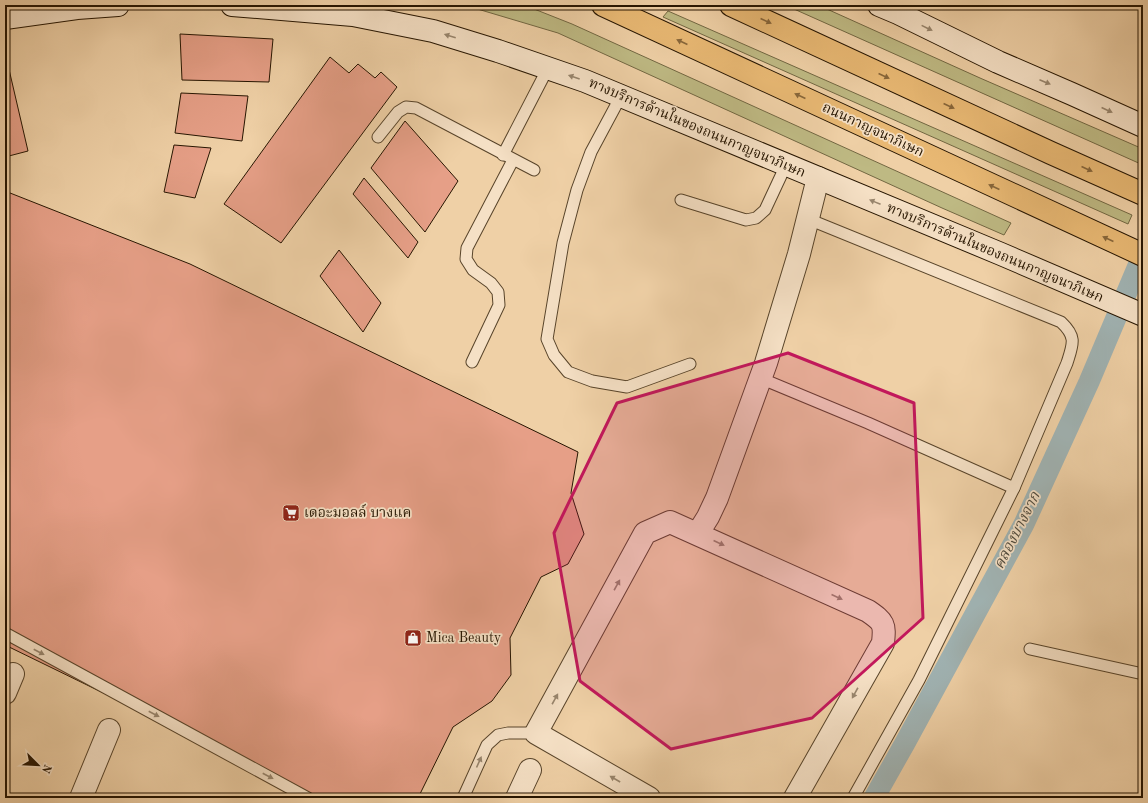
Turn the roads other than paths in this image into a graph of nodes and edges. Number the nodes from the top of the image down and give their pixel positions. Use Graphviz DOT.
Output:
graph roads {
  1 [pos="118,5"];
  2 [pos="232,5"];
  3 [pos="603,5"];
  4 [pos="731,5"];
  5 [pos="892,8"];
  6 [pos="5,18"];
  7 [pos="548,68"];
  8 [pos="621,96"];
  9 [pos="1143,126"];
  10 [pos="378,137"];
  11 [pos="508,157"];
  12 [pos="786,165"];
  13 [pos="534,170"];
  14 [pos="818,178"];
  15 [pos="1143,194"];
  16 [pos="681,200"];
  17 [pos="808,219"];
  18 [pos="1143,255"];
  19 [pos="1143,315"];
  20 [pos="472,362"];
  21 [pos="690,364"];
  22 [pos="760,378"];
  23 [pos="1014,488"];
  24 [pos="707,516"];
  25 [pos="5,633"];
  26 [pos="1030,649"];
  27 [pos="1143,674"];
  28 [pos="109,730"];
  29 [pos="536,733"];
  30 [pos="530,770"];
  31 [pos="81,798"];
  32 [pos="308,798"];
  33 [pos="463,798"];
  34 [pos="517,798"];
  35 [pos="649,798"];
  36 [pos="795,798"];
  37 [pos="853,798"];
  1 -- 6 [label="main road"];
  7 -- 2 [label="main road, ทางบริการด้านในของถนนกาญจนาภิเษก, one-way"];
  18 -- 3 [label="highway, ถนนกาญจนาภิเษก, one-way"];
  4 -- 15 [label="highway, one-way"];
  5 -- 9 [label="main road, one-way"];
  8 -- 7 [label="main road, ทางบริการด้านในของถนนกาญจนาภิเษก, one-way"];
  7 -- 11 [label="lane"];
  8 -- 12 [label="main road, ทางบริการด้านในของถนนกาญจนาภิเษก"];
  8 -- 21 [label="lane"];
  10 -- 11 [label="lane"];
  11 -- 13 [label="lane"];
  11 -- 20 [label="lane"];
  12 -- 14 [label="main road, ทางบริการด้านในของถนนกาญจนาภิเษก"];
  12 -- 16 [label="lane"];
  14 -- 17 [label="main road"];
  19 -- 14 [label="main road, ทางบริการด้านในของถนนกาญจนาภิเษก, one-way"];
  17 -- 22 [label="main road"];
  17 -- 23 [label="lane"];
  22 -- 23 [label="lane"];
  22 -- 24 [label="main road"];
  23 -- 37 [label="lane"];
  29 -- 24 [label="main road, one-way"];
  24 -- 36 [label="main road, one-way"];
  25 -- 32 [label="lane, one-way"];
  26 -- 27 [label="lane"];
  28 -- 31 [label="main road"];
  33 -- 29 [label="lane, one-way"];
  35 -- 29 [label="main road, one-way"];
  30 -- 34 [label="main road"];
}
